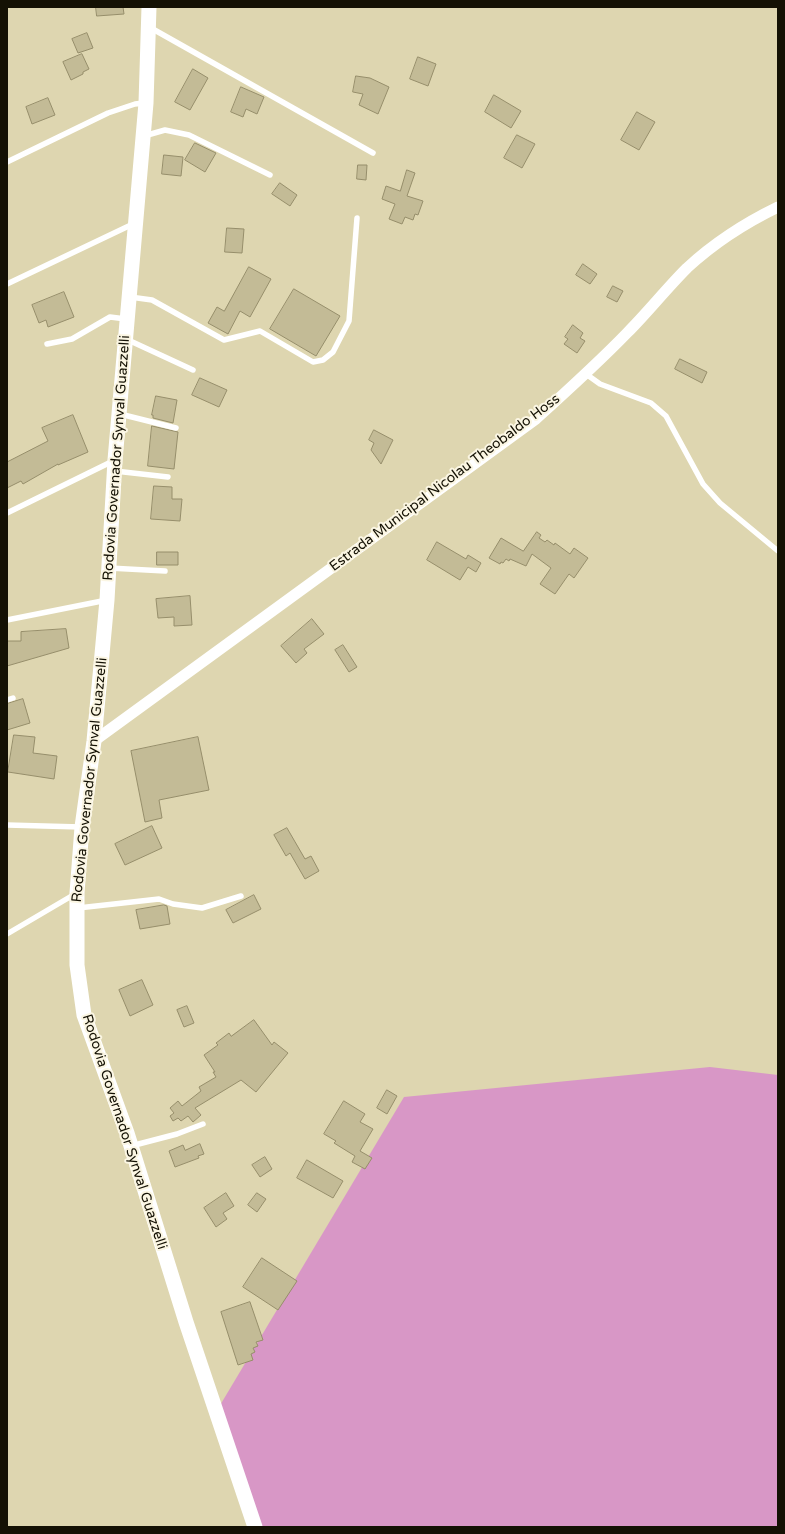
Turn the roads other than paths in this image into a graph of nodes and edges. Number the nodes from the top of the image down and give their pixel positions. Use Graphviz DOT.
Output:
graph roads {
  1 [pos="149,7"];
  2 [pos="149,27"];
  3 [pos="146,102"];
  4 [pos="144,136"];
  5 [pos="373,153"];
  6 [pos="7,162"];
  7 [pos="270,175"];
  8 [pos="778,207"];
  9 [pos="357,218"];
  10 [pos="136,223"];
  11 [pos="7,284"];
  12 [pos="130,297"];
  13 [pos="128,319"];
  14 [pos="126,339"];
  15 [pos="47,344"];
  16 [pos="193,370"];
  17 [pos="586,374"];
  18 [pos="120,414"];
  19 [pos="176,428"];
  20 [pos="115,465"];
  21 [pos="168,477"];
  22 [pos="7,513"];
  23 [pos="778,551"];
  24 [pos="109,568"];
  25 [pos="165,571"];
  26 [pos="107,600"];
  27 [pos="7,620"];
  28 [pos="94,741"];
  29 [pos="7,825"];
  30 [pos="82,827"];
  31 [pos="77,893"];
  32 [pos="241,896"];
  33 [pos="77,908"];
  34 [pos="7,934"];
  35 [pos="203,1124"];
  36 [pos="131,1146"];
  37 [pos="255,1527"];
  1 -- 2 [label="main road, Rodovia Governador Synval Guazzelli"];
  2 -- 3 [label="main road, Rodovia Governador Synval Guazzelli"];
  2 -- 5 [label="lane"];
  3 -- 4 [label="main road, Rodovia Governador Synval Guazzelli"];
  3 -- 6 [label="lane"];
  4 -- 7 [label="lane"];
  4 -- 10 [label="main road, Rodovia Governador Synval Guazzelli"];
  8 -- 17 [label="street, Estrada Municipal Nicolau Theobaldo Hoss"];
  9 -- 12 [label="lane"];
  10 -- 11 [label="lane"];
  10 -- 12 [label="main road, Rodovia Governador Synval Guazzelli"];
  12 -- 13 [label="main road, Rodovia Governador Synval Guazzelli"];
  13 -- 14 [label="main road, Rodovia Governador Synval Guazzelli"];
  13 -- 15 [label="lane"];
  14 -- 16 [label="lane"];
  14 -- 18 [label="main road, Rodovia Governador Synval Guazzelli"];
  17 -- 23 [label="lane"];
  17 -- 28 [label="street, Estrada Municipal Nicolau Theobaldo Hoss"];
  18 -- 19 [label="lane"];
  18 -- 20 [label="main road, Rodovia Governador Synval Guazzelli"];
  20 -- 21 [label="lane"];
  20 -- 22 [label="lane"];
  20 -- 24 [label="main road, Rodovia Governador Synval Guazzelli"];
  24 -- 25 [label="lane"];
  24 -- 26 [label="main road, Rodovia Governador Synval Guazzelli"];
  26 -- 27 [label="lane"];
  26 -- 28 [label="main road, Rodovia Governador Synval Guazzelli"];
  28 -- 30 [label="main road, Rodovia Governador Synval Guazzelli"];
  29 -- 30 [label="lane"];
  30 -- 31 [label="main road, Rodovia Governador Synval Guazzelli"];
  31 -- 33 [label="main road, Rodovia Governador Synval Guazzelli"];
  31 -- 34 [label="lane"];
  32 -- 33 [label="lane"];
  33 -- 36 [label="main road, Rodovia Governador Synval Guazzelli"];
  35 -- 36 [label="lane"];
  36 -- 37 [label="main road, Rodovia Governador Synval Guazzelli"];
}
